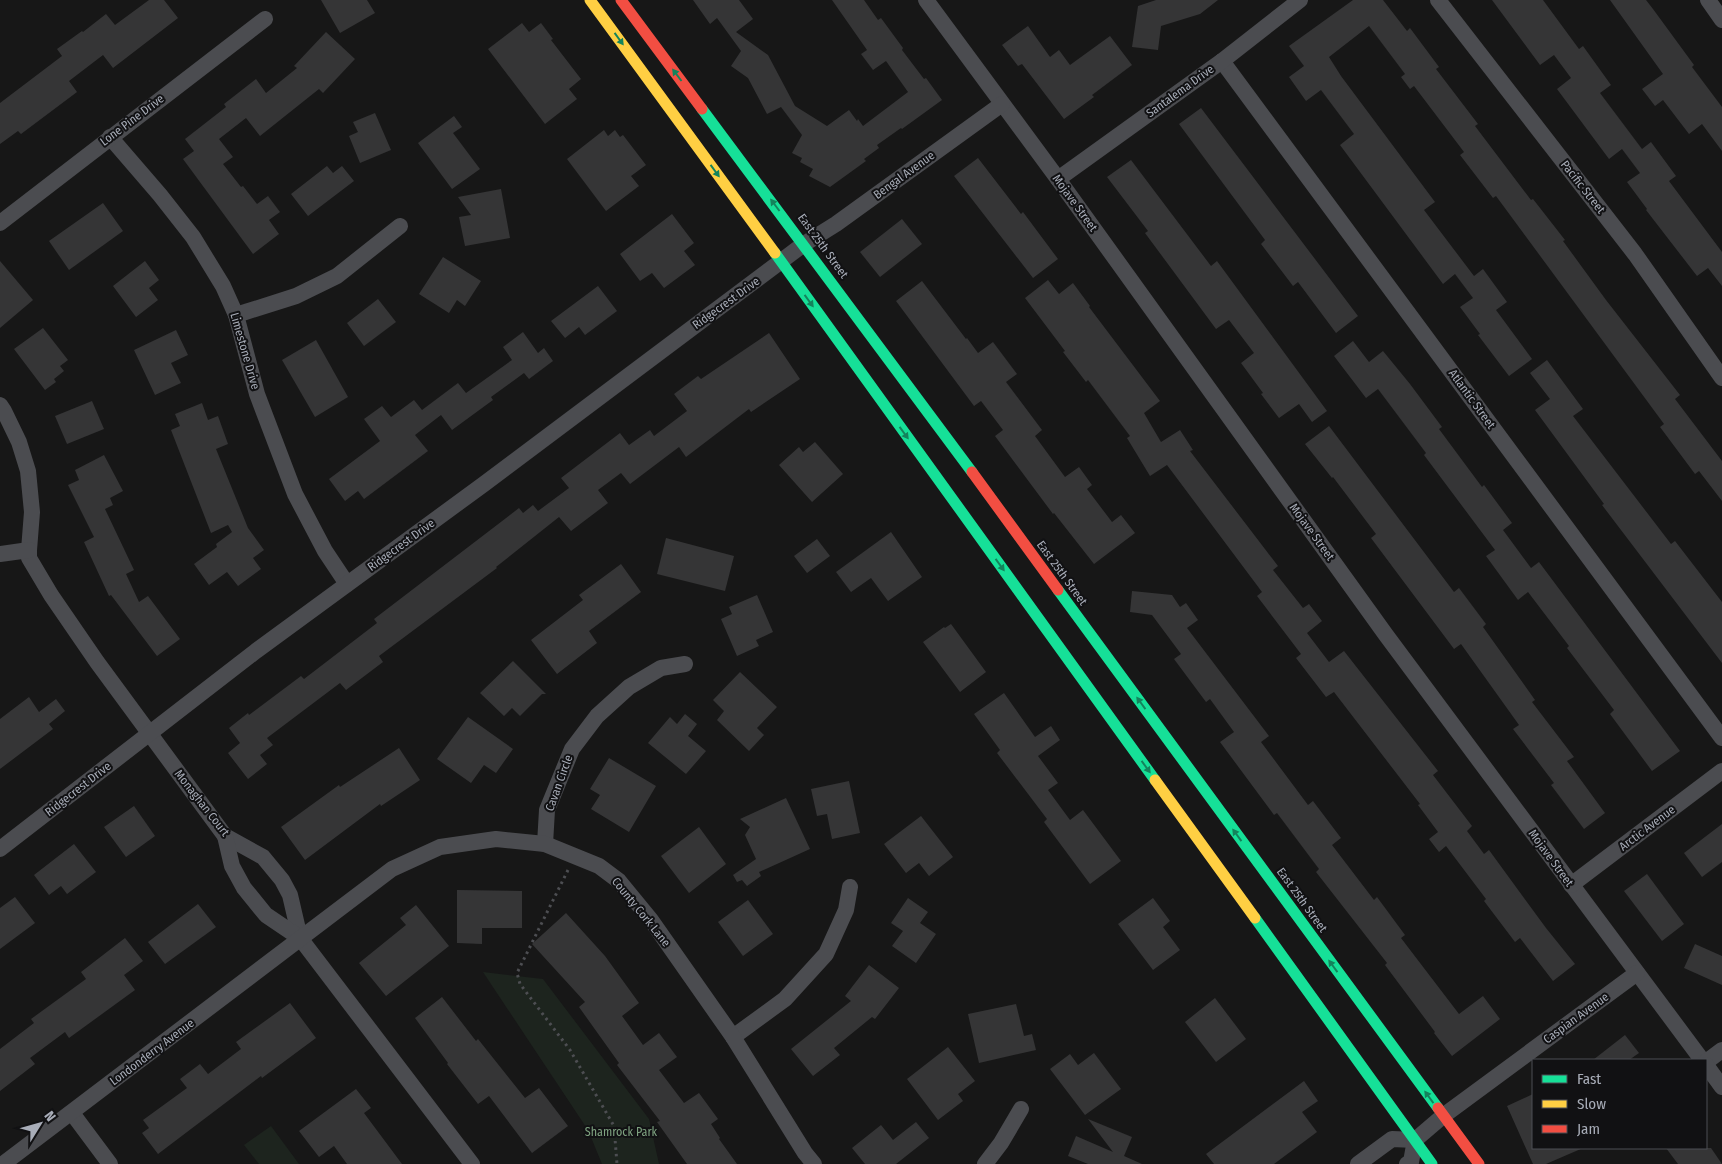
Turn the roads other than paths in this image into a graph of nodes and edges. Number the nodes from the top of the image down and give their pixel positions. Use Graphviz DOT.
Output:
graph roads {
  1 [pos="590,0"];
  2 [pos="621,0"];
  3 [pos="926,0"];
  4 [pos="1300,0"];
  5 [pos="1438,0"];
  6 [pos="1708,0"];
  7 [pos="265,19"];
  8 [pos="1722,20"];
  9 [pos="1222,61"];
  10 [pos="1002,104"];
  11 [pos="110,137"];
  12 [pos="1058,179"];
  13 [pos="0,223"];
  14 [pos="400,226"];
  15 [pos="804,244"];
  16 [pos="781,262"];
  17 [pos="236,315"];
  18 [pos="1722,378"];
  19 [pos="0,405"];
  20 [pos="29,550"];
  21 [pos="0,554"];
  22 [pos="347,584"];
  23 [pos="685,664"];
  24 [pos="150,733"];
  25 [pos="1722,738"];
  26 [pos="1722,771"];
  27 [pos="225,836"];
  28 [pos="545,844"];
  29 [pos="0,849"];
  30 [pos="1571,885"];
  31 [pos="850,887"];
  32 [pos="300,938"];
  33 [pos="1637,973"];
  34 [pos="733,1037"];
  35 [pos="1722,1050"];
  36 [pos="1703,1059"];
  37 [pos="1707,1061"];
  38 [pos="1707,1065"];
  39 [pos="1722,1087"];
  40 [pos="1020,1109"];
  41 [pos="72,1113"];
  42 [pos="1444,1116"];
  43 [pos="1415,1140"];
  44 [pos="3,1164"];
  45 [pos="110,1164"];
  46 [pos="472,1164"];
  47 [pos="814,1164"];
  48 [pos="985,1164"];
  49 [pos="1358,1164"];
  50 [pos="1407,1164"];
  51 [pos="1432,1164"];
  52 [pos="1479,1164"];
  1 -- 16 [label="street, one-way"];
  15 -- 2 [label="street, East 25th Street, one-way"];
  3 -- 10 [label="street, Mojave Street"];
  4 -- 9 [label="street, Santalema Drive"];
  5 -- 18 [label="street, Pacific Street"];
  6 -- 8 [label="street"];
  7 -- 11 [label="street, Lone Pine Drive"];
  9 -- 12 [label="street, Santalema Drive"];
  9 -- 25 [label="street, Atlantic Street"];
  10 -- 12 [label="street, Mojave Street"];
  10 -- 15 [label="street, Bengal Avenue"];
  11 -- 13 [label="street, Lone Pine Drive"];
  11 -- 17 [label="street, Limestone Drive"];
  12 -- 30 [label="street, Mojave Street"];
  14 -- 17 [label="street"];
  15 -- 16 [label="street, Ridgecrest Drive"];
  42 -- 15 [label="street, East 25th Street, one-way"];
  16 -- 22 [label="street, Ridgecrest Drive"];
  16 -- 43 [label="street, one-way"];
  17 -- 22 [label="street, Limestone Drive"];
  19 -- 20 [label="street"];
  20 -- 21 [label="street"];
  20 -- 24 [label="street, Monaghan Court"];
  22 -- 24 [label="street, Ridgecrest Drive"];
  23 -- 28 [label="street, Cavan Circle"];
  24 -- 27 [label="street, Monaghan Court"];
  24 -- 29 [label="street, Ridgecrest Drive"];
  26 -- 30 [label="street, Arctic Avenue"];
  27 -- 32 [label="street"];
  27 -- 32 [label="street, Monaghan Court"];
  28 -- 32 [label="street, County Cork Lane"];
  28 -- 34 [label="street, County Cork Lane"];
  30 -- 33 [label="street, Mojave Street"];
  31 -- 34 [label="street"];
  32 -- 41 [label="street, Londonderry Avenue"];
  32 -- 46 [label="street, Monaghan Court"];
  33 -- 36 [label="street, Mojave Street"];
  33 -- 42 [label="street, Caspian Avenue"];
  34 -- 47 [label="street, County Cork Lane"];
  35 -- 37 [label="street"];
  38 -- 39 [label="street, Mojave Street"];
  40 -- 48 [label="street"];
  41 -- 44 [label="street, Londonderry Avenue"];
  41 -- 45 [label="street"];
  42 -- 43 [label="street, Caspian Avenue"];
  42 -- 52 [label="street, East 25th Street"];
  43 -- 49 [label="street"];
  43 -- 50 [label="street"];
  43 -- 51 [label="street"];
}
